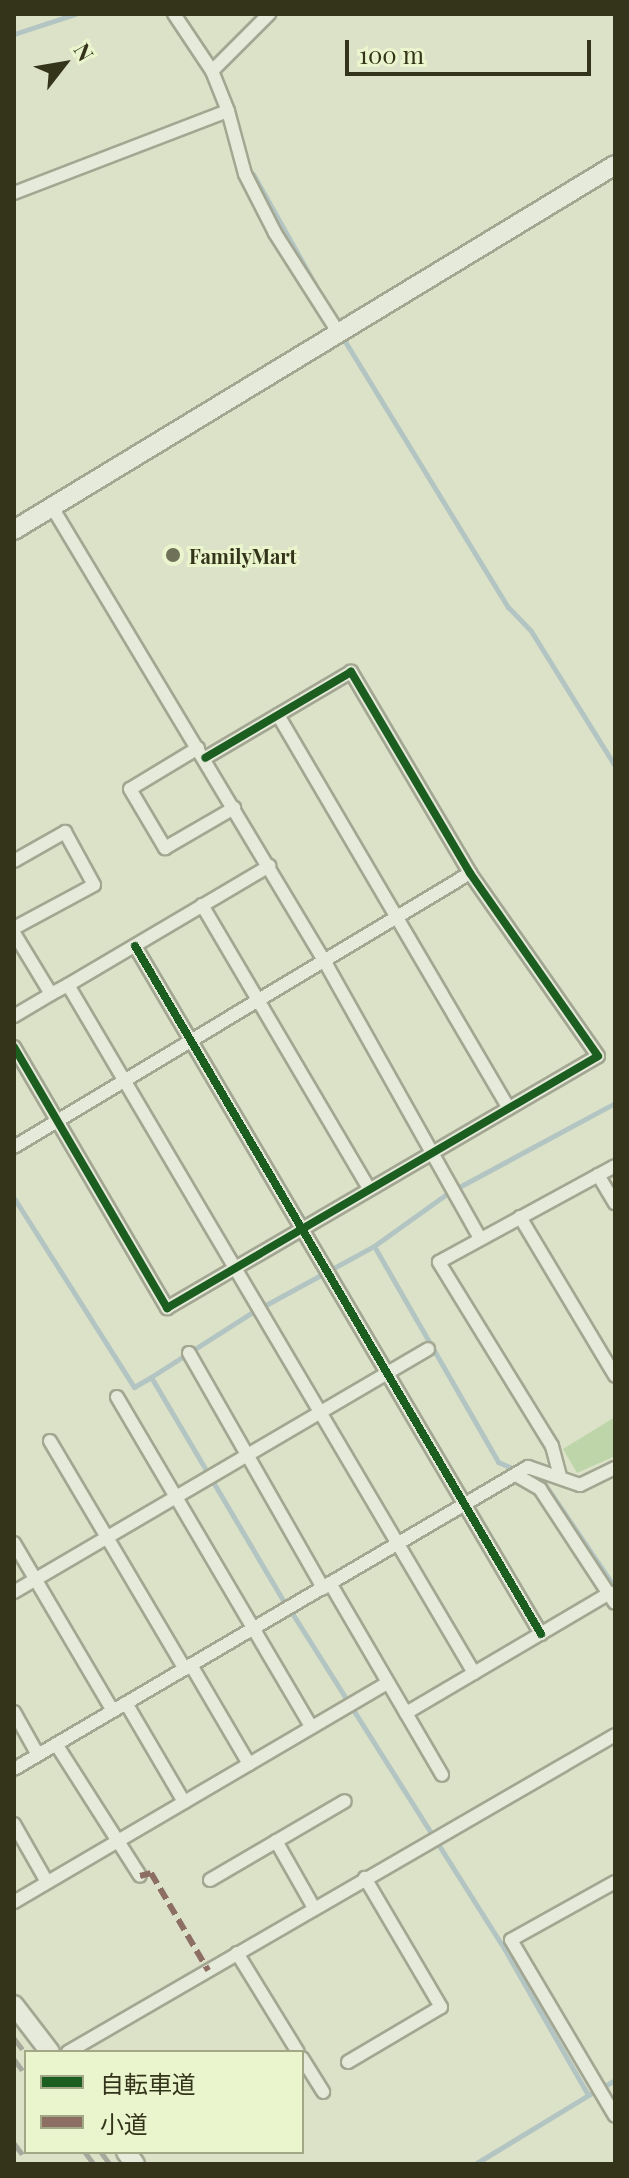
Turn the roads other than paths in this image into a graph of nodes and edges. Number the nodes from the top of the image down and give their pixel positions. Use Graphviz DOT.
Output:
graph roads {
  1 [pos="174,14"];
  2 [pos="269,14"];
  3 [pos="212,71"];
  4 [pos="228,111"];
  5 [pos="615,165"];
  6 [pos="14,193"];
  7 [pos="338,332"];
  8 [pos="52,507"];
  9 [pos="14,530"];
  10 [pos="278,715"];
  11 [pos="201,753"];
  12 [pos="234,808"];
  13 [pos="14,861"];
  14 [pos="269,866"];
  15 [pos="470,873"];
  16 [pos="202,905"];
  17 [pos="398,917"];
  18 [pos="14,930"];
  19 [pos="135,946"];
  20 [pos="325,962"];
  21 [pos="68,985"];
  22 [pos="51,994"];
  23 [pos="258,1002"];
  24 [pos="14,1016"];
  25 [pos="192,1041"];
  26 [pos="14,1047"];
  27 [pos="124,1082"];
  28 [pos="509,1108"];
  29 [pos="56,1122"];
  30 [pos="14,1147"];
  31 [pos="432,1152"];
  32 [pos="615,1166"];
  33 [pos="598,1175"];
  34 [pos="369,1189"];
  35 [pos="615,1203"];
  36 [pos="520,1217"];
  37 [pos="303,1228"];
  38 [pos="480,1238"];
  39 [pos="234,1269"];
  40 [pos="428,1349"];
  41 [pos="189,1353"];
  42 [pos="389,1372"];
  43 [pos="615,1376"];
  44 [pos="117,1397"];
  45 [pos="319,1414"];
  46 [pos="50,1441"];
  47 [pos="248,1455"];
  48 [pos="615,1468"];
  49 [pos="516,1475"];
  50 [pos="560,1476"];
  51 [pos="174,1498"];
  52 [pos="464,1505"];
  53 [pos="107,1538"];
  54 [pos="14,1543"];
  55 [pos="397,1544"];
  56 [pos="35,1580"];
  57 [pos="326,1586"];
  58 [pos="14,1592"];
  59 [pos="612,1598"];
  60 [pos="251,1629"];
  61 [pos="541,1634"];
  62 [pos="188,1667"];
  63 [pos="474,1673"];
  64 [pos="387,1683"];
  65 [pos="126,1703"];
  66 [pos="113,1711"];
  67 [pos="14,1712"];
  68 [pos="406,1713"];
  69 [pos="311,1727"];
  70 [pos="613,1740"];
  71 [pos="56,1744"];
  72 [pos="38,1755"];
  73 [pos="249,1764"];
  74 [pos="14,1769"];
  75 [pos="442,1775"];
  76 [pos="345,1801"];
  77 [pos="184,1802"];
  78 [pos="14,1824"];
  79 [pos="276,1841"];
  80 [pos="116,1842"];
  81 [pos="140,1876"];
  82 [pos="365,1878"];
  83 [pos="210,1880"];
  84 [pos="47,1882"];
  85 [pos="615,1882"];
  86 [pos="14,1902"];
  87 [pos="314,1908"];
  88 [pos="237,1953"];
  89 [pos="14,2005"];
  90 [pos="48,2050"];
  91 [pos="71,2050"];
  92 [pos="297,2050"];
  93 [pos="304,2061"];
  94 [pos="348,2062"];
  95 [pos="323,2092"];
  96 [pos="615,2116"];
  1 -- 3 [label="street"];
  2 -- 3 [label="street"];
  3 -- 4 [label="street"];
  4 -- 6 [label="street"];
  4 -- 7 [label="street"];
  5 -- 7 [label="street"];
  7 -- 8 [label="street"];
  8 -- 9 [label="street"];
  8 -- 11 [label="street"];
  10 -- 11 [label="street"];
  10 -- 15 [label="street"];
  10 -- 17 [label="street"];
  11 -- 12 [label="street"];
  11 -- 12 [label="street"];
  12 -- 14 [label="street"];
  13 -- 18 [label="street"];
  14 -- 16 [label="street"];
  14 -- 20 [label="street"];
  15 -- 17 [label="street"];
  15 -- 28 [label="street"];
  16 -- 19 [label="street"];
  16 -- 23 [label="street"];
  17 -- 20 [label="street"];
  17 -- 28 [label="street"];
  18 -- 22 [label="street"];
  19 -- 21 [label="street"];
  19 -- 25 [label="street"];
  20 -- 23 [label="street"];
  20 -- 31 [label="street"];
  21 -- 22 [label="street"];
  21 -- 27 [label="street"];
  22 -- 24 [label="street"];
  23 -- 25 [label="street"];
  23 -- 34 [label="street"];
  25 -- 27 [label="street"];
  25 -- 37 [label="street"];
  26 -- 29 [label="street"];
  27 -- 29 [label="street"];
  27 -- 39 [label="street"];
  28 -- 31 [label="street"];
  29 -- 30 [label="street"];
  29 -- 39 [label="street"];
  31 -- 34 [label="street"];
  31 -- 38 [label="street"];
  32 -- 33 [label="street"];
  33 -- 35 [label="street"];
  33 -- 36 [label="street"];
  34 -- 37 [label="street"];
  36 -- 38 [label="street"];
  36 -- 43 [label="street"];
  37 -- 39 [label="street"];
  37 -- 42 [label="street"];
  38 -- 50 [label="street"];
  39 -- 45 [label="street"];
  40 -- 42 [label="street"];
  41 -- 47 [label="street"];
  42 -- 45 [label="street"];
  42 -- 52 [label="street"];
  44 -- 51 [label="street"];
  45 -- 47 [label="street"];
  45 -- 55 [label="street"];
  46 -- 53 [label="street"];
  47 -- 51 [label="street"];
  47 -- 57 [label="street"];
  48 -- 50 [label="street"];
  49 -- 50 [label="street"];
  49 -- 52 [label="street"];
  49 -- 59 [label="street"];
  51 -- 53 [label="street"];
  51 -- 60 [label="street"];
  52 -- 55 [label="street"];
  52 -- 61 [label="street"];
  53 -- 56 [label="street"];
  53 -- 62 [label="street"];
  54 -- 56 [label="street"];
  55 -- 57 [label="street"];
  55 -- 63 [label="street"];
  56 -- 58 [label="street"];
  56 -- 66 [label="street"];
  57 -- 60 [label="street"];
  57 -- 64 [label="street"];
  59 -- 61 [label="street"];
  60 -- 62 [label="street"];
  60 -- 69 [label="street"];
  61 -- 63 [label="street"];
  62 -- 65 [label="street"];
  62 -- 73 [label="street"];
  63 -- 68 [label="street"];
  64 -- 68 [label="street"];
  64 -- 69 [label="street"];
  65 -- 66 [label="street"];
  65 -- 77 [label="street"];
  66 -- 71 [label="street"];
  67 -- 72 [label="street"];
  68 -- 75 [label="street"];
  69 -- 73 [label="street"];
  70 -- 82 [label="street"];
  71 -- 72 [label="street"];
  71 -- 80 [label="street"];
  72 -- 74 [label="street"];
  73 -- 77 [label="street"];
  76 -- 79 [label="street"];
  77 -- 80 [label="street"];
  78 -- 84 [label="street"];
  79 -- 83 [label="street"];
  79 -- 87 [label="street"];
  80 -- 81 [label="street"];
  80 -- 84 [label="street"];
  82 -- 87 [label="street"];
  82 -- 94 [label="street"];
  84 -- 86 [label="street"];
  85 -- 96 [label="street"];
  87 -- 88 [label="street"];
  88 -- 91 [label="street"];
  88 -- 92 [label="street"];
  89 -- 90 [label="street"];
  93 -- 95 [label="street"];
}
